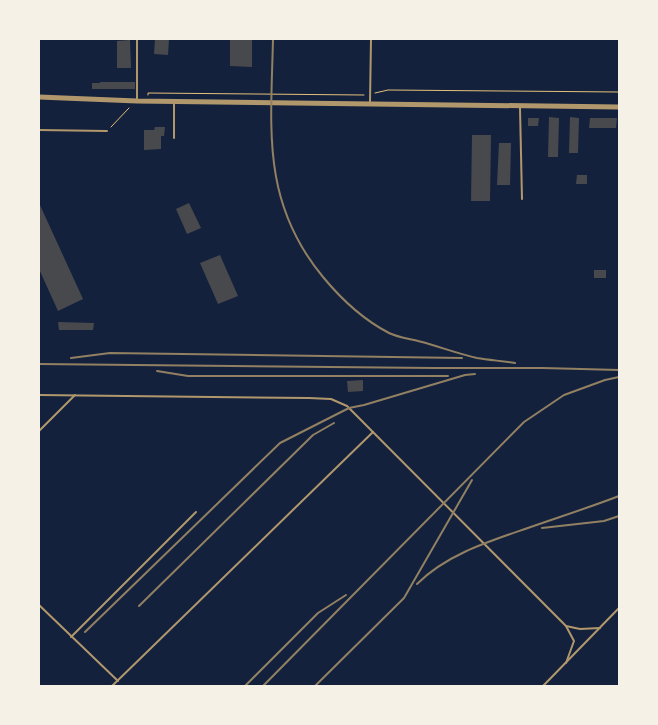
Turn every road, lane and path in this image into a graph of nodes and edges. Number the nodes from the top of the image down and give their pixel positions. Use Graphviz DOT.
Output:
graph roads {
  1 [pos="137,39"];
  2 [pos="371,39"];
  3 [pos="619,92"];
  4 [pos="148,93"];
  5 [pos="370,94"];
  6 [pos="39,97"];
  7 [pos="137,101"];
  8 [pos="174,101"];
  9 [pos="370,104"];
  10 [pos="520,105"];
  11 [pos="130,106"];
  12 [pos="619,107"];
  13 [pos="39,130"];
  14 [pos="107,131"];
  15 [pos="174,138"];
  16 [pos="522,199"];
  17 [pos="39,395"];
  18 [pos="75,395"];
  19 [pos="39,432"];
  20 [pos="373,432"];
  21 [pos="196,512"];
  22 [pos="39,605"];
  23 [pos="619,608"];
  24 [pos="566,626"];
  25 [pos="600,628"];
  26 [pos="71,637"];
  27 [pos="566,663"];
  28 [pos="118,680"];
  29 [pos="112,686"];
  30 [pos="543,686"];
  1 -- 7 [label="lane"];
  2 -- 5 [label="lane"];
  3 -- 5 [label="path"];
  4 -- 5 [label="path"];
  5 -- 9 [label="lane"];
  6 -- 7 [label="street"];
  7 -- 8 [label="street"];
  8 -- 9 [label="street"];
  8 -- 15 [label="lane"];
  9 -- 10 [label="street"];
  10 -- 12 [label="street"];
  10 -- 16 [label="lane"];
  11 -- 14 [label="path"];
  13 -- 14 [label="lane"];
  17 -- 18 [label="lane"];
  18 -- 19 [label="lane"];
  18 -- 20 [label="lane"];
  20 -- 24 [label="lane"];
  20 -- 28 [label="lane"];
  21 -- 26 [label="lane"];
  22 -- 26 [label="lane"];
  23 -- 25 [label="lane"];
  24 -- 25 [label="lane"];
  24 -- 27 [label="lane"];
  25 -- 27 [label="lane"];
  26 -- 28 [label="lane"];
  27 -- 30 [label="lane"];
  28 -- 29 [label="lane"];
}
